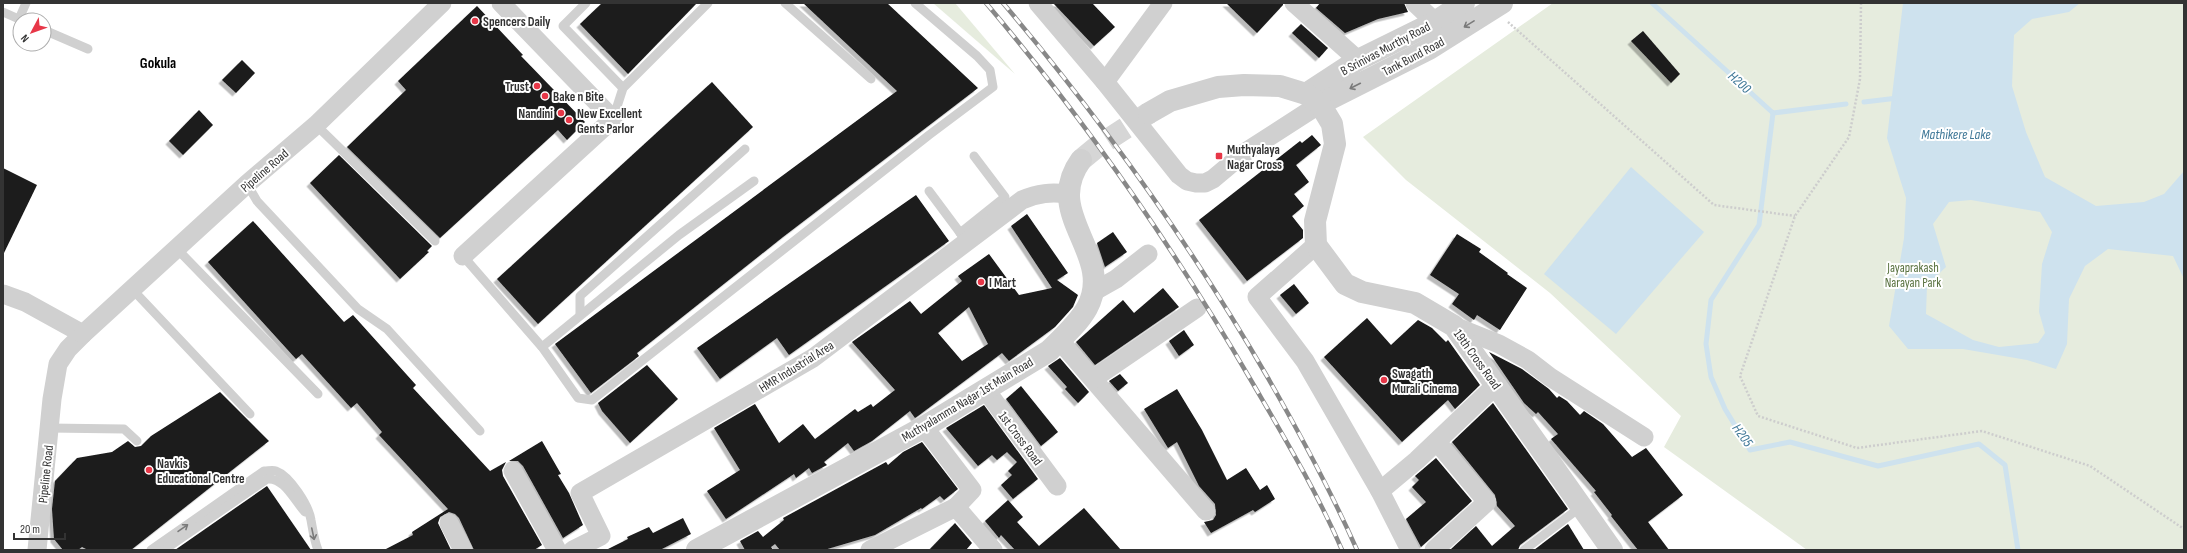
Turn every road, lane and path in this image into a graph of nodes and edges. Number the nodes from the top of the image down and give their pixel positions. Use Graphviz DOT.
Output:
graph roads {
  1 [pos="442,3"];
  2 [pos="501,3"];
  3 [pos="586,3"];
  4 [pos="708,3"];
  5 [pos="785,3"];
  6 [pos="915,3"];
  7 [pos="1038,3"];
  8 [pos="1163,3"];
  9 [pos="1294,3"];
  10 [pos="1415,3"];
  11 [pos="1464,3"];
  12 [pos="1861,3"];
  13 [pos="1498,6"];
  14 [pos="1435,22"];
  15 [pos="52,33"];
  16 [pos="88,49"];
  17 [pos="1358,60"];
  18 [pos="871,79"];
  19 [pos="1105,82"];
  20 [pos="623,88"];
  21 [pos="1313,99"];
  22 [pos="1149,113"];
  23 [pos="613,119"];
  24 [pos="316,125"];
  25 [pos="745,149"];
  26 [pos="974,156"];
  27 [pos="1081,160"];
  28 [pos="754,181"];
  29 [pos="247,184"];
  30 [pos="929,191"];
  31 [pos="1068,194"];
  32 [pos="1795,216"];
  33 [pos="963,238"];
  34 [pos="435,242"];
  35 [pos="1316,245"];
  36 [pos="177,249"];
  37 [pos="1148,254"];
  38 [pos="463,256"];
  39 [pos="133,290"];
  40 [pos="1093,292"];
  41 [pos="3,294"];
  42 [pos="1197,308"];
  43 [pos="580,315"];
  44 [pos="1454,326"];
  45 [pos="83,334"];
  46 [pos="1060,341"];
  47 [pos="542,347"];
  48 [pos="1093,380"];
  49 [pos="1496,384"];
  50 [pos="985,389"];
  51 [pos="318,394"];
  52 [pos="250,414"];
  53 [pos="924,427"];
  54 [pos="49,428"];
  55 [pos="480,431"];
  56 [pos="1644,437"];
  57 [pos="136,441"];
  58 [pos="1437,442"];
  59 [pos="513,471"];
  60 [pos="1057,486"];
  61 [pos="1380,491"];
  62 [pos="1582,506"];
  63 [pos="956,507"];
  64 [pos="1206,511"];
  65 [pos="311,519"];
  66 [pos="449,523"];
  67 [pos="2184,529"];
  68 [pos="710,547"];
  69 [pos="37,550"];
  70 [pos="151,550"];
  71 [pos="164,550"];
  72 [pos="318,550"];
  73 [pos="463,550"];
  74 [pos="557,550"];
  75 [pos="573,550"];
  76 [pos="870,550"];
  77 [pos="993,550"];
  78 [pos="1410,550"];
  79 [pos="1434,550"];
  80 [pos="1524,550"];
  81 [pos="1612,550"];
  1 -- 24 [label="street, Pipeline Road"];
  2 -- 23 [label="street"];
  3 -- 20 [label="lane"];
  4 -- 20 [label="lane"];
  5 -- 18 [label="lane"];
  6 -- 47 [label="lane"];
  7 -- 19 [label="street"];
  8 -- 19 [label="street"];
  9 -- 17 [label="street"];
  10 -- 14 [label="street"];
  11 -- 14 [label="street, B Srinivas Murthy Road"];
  12 -- 32 [label="path"];
  13 -- 21 [label="street, Tank Bund Road, one-way"];
  13 -- 32 [label="path"];
  14 -- 17 [label="street, B Srinivas Murthy Road"];
  15 -- 16 [label="lane"];
  17 -- 21 [label="street, B Srinivas Murthy Road"];
  19 -- 21 [label="street"];
  20 -- 23 [label="lane"];
  21 -- 22 [label="street"];
  21 -- 35 [label="street"];
  23 -- 38 [label="street"];
  24 -- 29 [label="street, Pipeline Road"];
  24 -- 34 [label="lane"];
  25 -- 43 [label="lane"];
  26 -- 33 [label="lane"];
  27 -- 31 [label="street, Muthyalamma Nagar 1st Main Road"];
  28 -- 43 [label="lane"];
  29 -- 36 [label="street, Pipeline Road"];
  29 -- 55 [label="lane"];
  30 -- 33 [label="lane"];
  31 -- 33 [label="street, HMR Industrial Area"];
  31 -- 40 [label="street, Muthyalamma Nagar 1st Main Road"];
  32 -- 67 [label="path"];
  33 -- 75 [label="street, HMR Industrial Area"];
  35 -- 44 [label="street, 19th Cross Road"];
  35 -- 61 [label="street"];
  36 -- 39 [label="street, Pipeline Road"];
  36 -- 51 [label="lane"];
  37 -- 40 [label="street"];
  38 -- 47 [label="lane"];
  39 -- 45 [label="street, Pipeline Road"];
  39 -- 52 [label="lane"];
  40 -- 46 [label="street, Muthyalamma Nagar 1st Main Road"];
  41 -- 45 [label="street"];
  42 -- 48 [label="street"];
  43 -- 47 [label="lane"];
  44 -- 49 [label="street, 19th Cross Road"];
  44 -- 56 [label="street"];
  45 -- 54 [label="street, Pipeline Road"];
  46 -- 48 [label="street"];
  46 -- 50 [label="street, Muthyalamma Nagar 1st Main Road"];
  48 -- 64 [label="street"];
  49 -- 58 [label="street"];
  49 -- 62 [label="street, 19th Cross Road"];
  50 -- 53 [label="street, Muthyalamma Nagar 1st Main Road"];
  50 -- 60 [label="street, 1st Cross Road"];
  53 -- 63 [label="street"];
  53 -- 68 [label="street, Muthyalamma Nagar 1st Main Road"];
  54 -- 57 [label="lane"];
  54 -- 69 [label="street, Pipeline Road"];
  58 -- 61 [label="street"];
  58 -- 79 [label="street"];
  59 -- 74 [label="street"];
  61 -- 78 [label="street"];
  62 -- 80 [label="lane"];
  62 -- 81 [label="street, 19th Cross Road"];
  63 -- 76 [label="street"];
  63 -- 77 [label="street"];
  70 -- 65 [label="lane, one-way"];
  65 -- 71 [label="lane"];
  65 -- 72 [label="lane, one-way"];
  66 -- 73 [label="street"];
}
